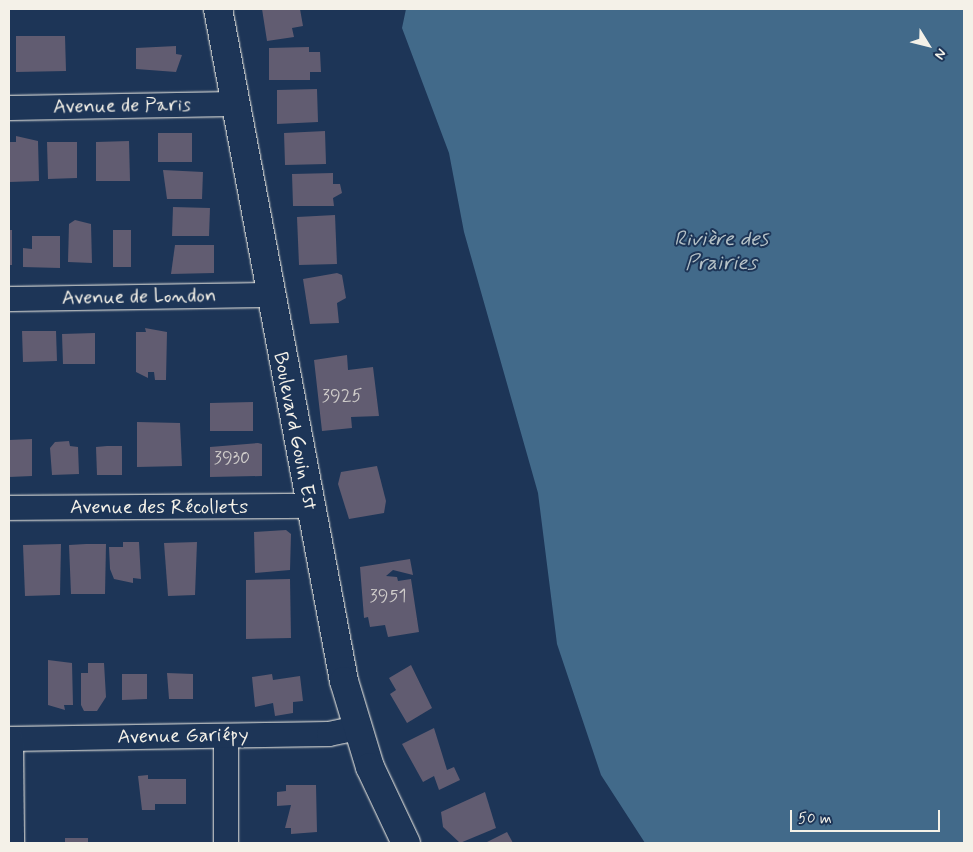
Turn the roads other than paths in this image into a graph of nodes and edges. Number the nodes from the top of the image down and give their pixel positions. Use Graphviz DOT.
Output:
graph roads {
  1 [pos="218,9"];
  2 [pos="234,104"];
  3 [pos="9,108"];
  4 [pos="269,295"];
  5 [pos="9,299"];
  6 [pos="308,506"];
  7 [pos="9,508"];
  8 [pos="357,728"];
  9 [pos="226,736"];
  10 [pos="10,739"];
  11 [pos="12,843"];
  12 [pos="226,843"];
  13 [pos="406,843"];
  1 -- 2 [label="street, Boulevard Gouin Est"];
  2 -- 3 [label="street, Avenue de Paris"];
  2 -- 4 [label="street, Boulevard Gouin Est"];
  4 -- 5 [label="street, Avenue de London"];
  4 -- 6 [label="street, Boulevard Gouin Est"];
  6 -- 7 [label="street, Avenue des Récollets"];
  6 -- 8 [label="street, Boulevard Gouin Est"];
  8 -- 9 [label="street, Avenue Gariépy"];
  8 -- 13 [label="street, Boulevard Gouin Est"];
  9 -- 10 [label="street, Avenue Gariépy"];
  9 -- 12 [label="street"];
  10 -- 11 [label="street"];
}
